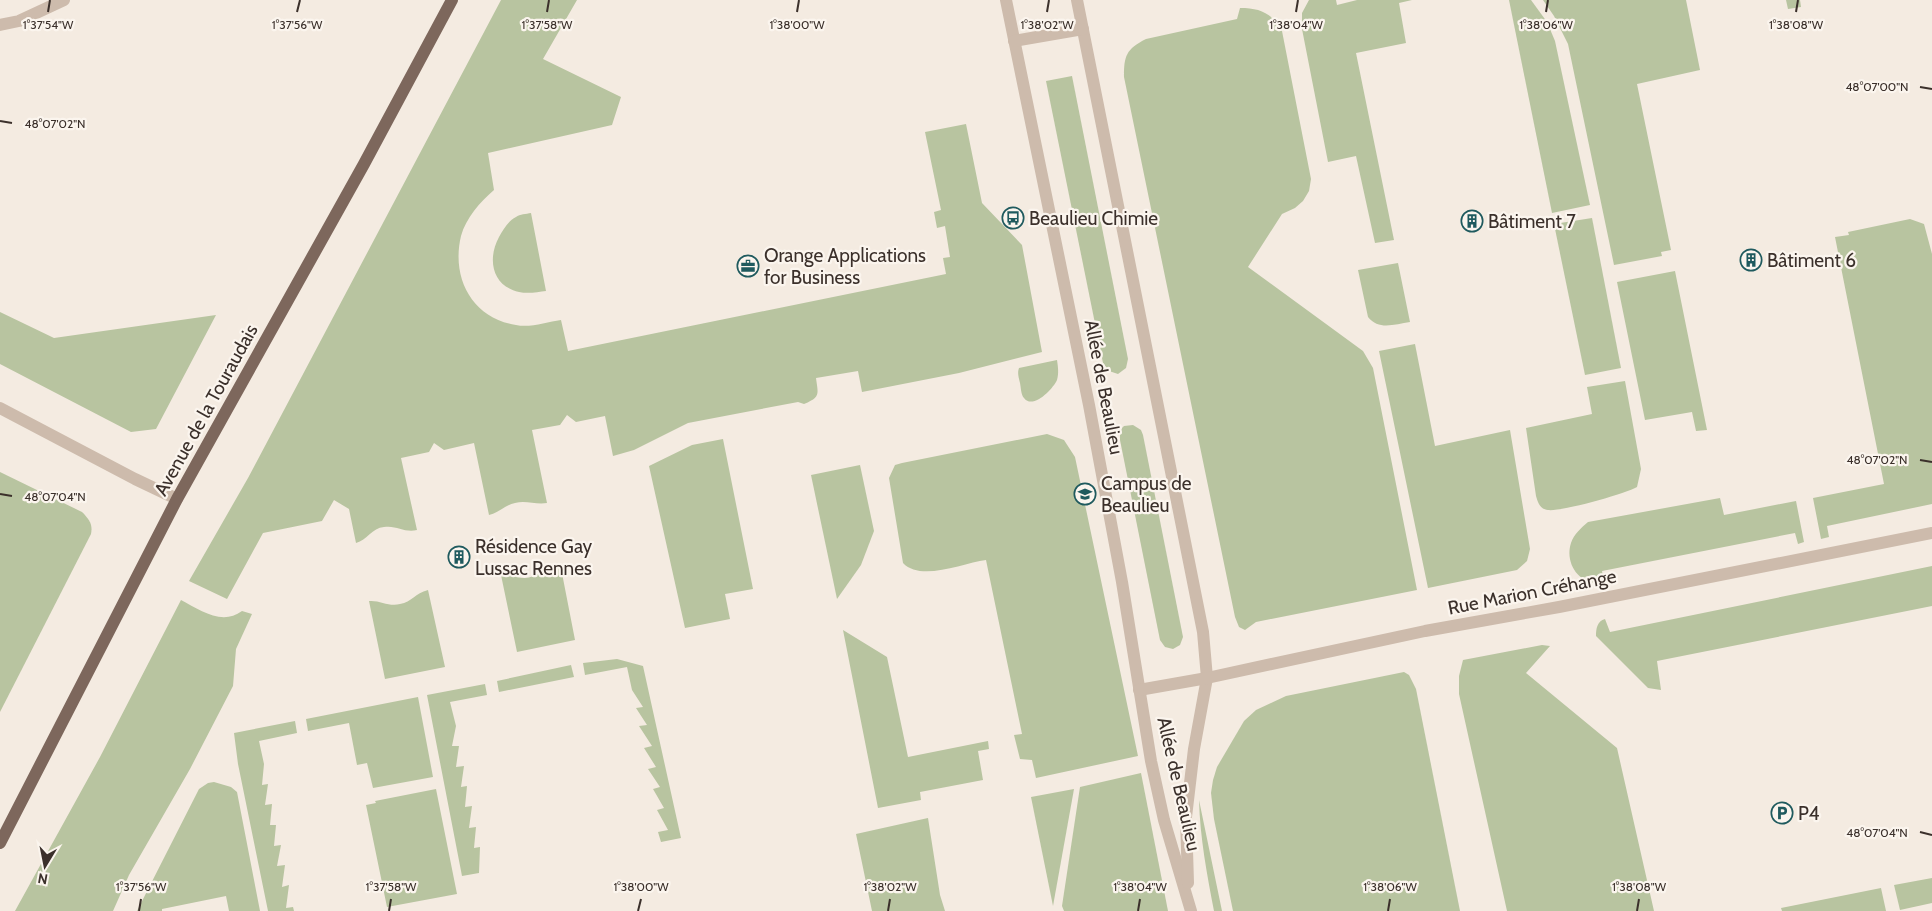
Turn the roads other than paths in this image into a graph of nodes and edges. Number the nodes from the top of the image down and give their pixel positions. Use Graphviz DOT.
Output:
graph roads {
  1 [pos="64,0"];
  2 [pos="452,0"];
  3 [pos="1006,0"];
  4 [pos="1077,0"];
  5 [pos="0,25"];
  6 [pos="1083,28"];
  7 [pos="1014,41"];
  8 [pos="0,408"];
  9 [pos="177,499"];
  10 [pos="1932,533"];
  11 [pos="1207,678"];
  12 [pos="1139,690"];
  13 [pos="0,843"];
  14 [pos="1190,905"];
  1 -- 5 [label="street"];
  2 -- 9 [label="main road, Avenue de la Touraudais"];
  3 -- 7 [label="street, Allée de Beaulieu"];
  4 -- 6 [label="street, Allée de Beaulieu"];
  6 -- 7 [label="street"];
  6 -- 11 [label="street, Allée de Beaulieu"];
  7 -- 12 [label="street, Allée de Beaulieu"];
  8 -- 9 [label="street"];
  9 -- 13 [label="main road, Avenue de la Touraudais"];
  10 -- 11 [label="street, Rue Marion Créhange"];
  11 -- 12 [label="street, Rue Marion Créhange"];
  11 -- 14 [label="street, Allée de Beaulieu"];
  12 -- 14 [label="street, Allée de Beaulieu"];
}
